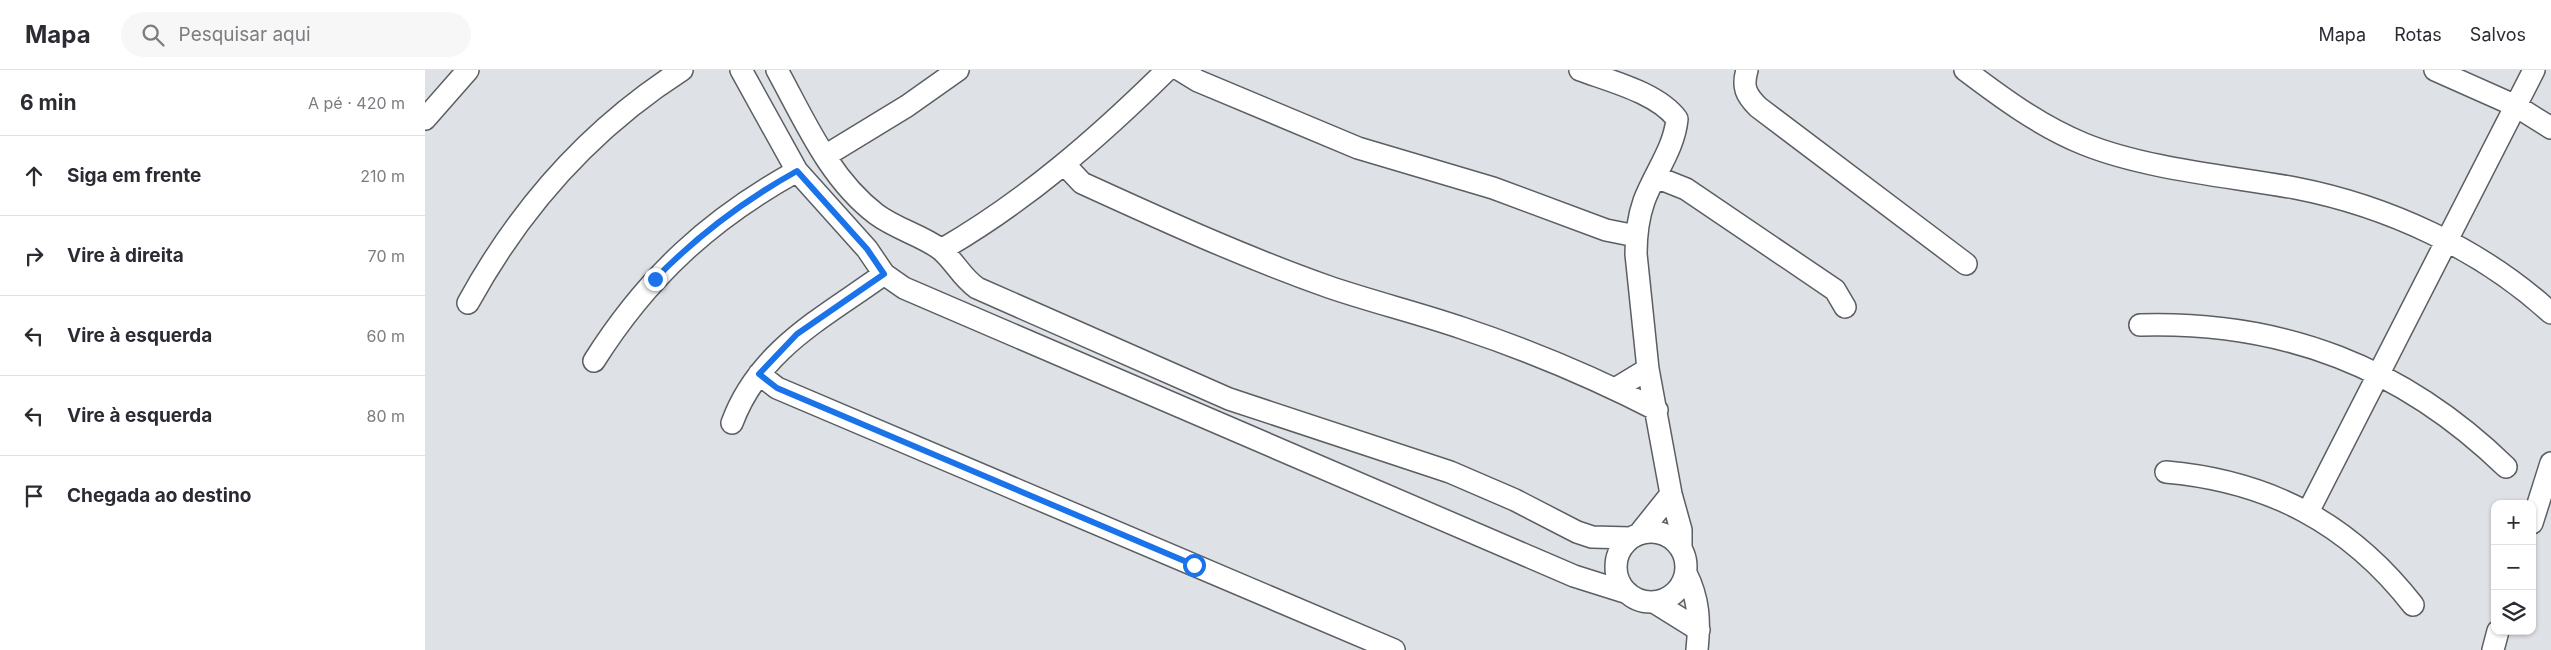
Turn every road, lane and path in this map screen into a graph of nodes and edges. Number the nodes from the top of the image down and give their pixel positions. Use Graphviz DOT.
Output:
graph roads {
  1 [pos="467,70"];
  2 [pos="682,70"];
  3 [pos="741,70"];
  4 [pos="777,70"];
  5 [pos="958,70"];
  6 [pos="1167,70"];
  7 [pos="1180,70"];
  8 [pos="1580,70"];
  9 [pos="1747,70"];
  10 [pos="1965,70"];
  11 [pos="2435,70"];
  12 [pos="2534,70"];
  13 [pos="1991,79"];
  14 [pos="2516,106"];
  15 [pos="425,119"];
  16 [pos="2551,128"];
  17 [pos="825,156"];
  18 [pos="1065,165"];
  19 [pos="797,171"];
  20 [pos="1656,176"];
  21 [pos="893,225"];
  22 [pos="1635,236"];
  23 [pos="2447,240"];
  24 [pos="867,249"];
  25 [pos="941,250"];
  26 [pos="1966,264"];
  27 [pos="956,269"];
  28 [pos="884,274"];
  29 [pos="935,301"];
  30 [pos="468,303"];
  31 [pos="1845,307"];
  32 [pos="2551,313"];
  33 [pos="2140,326"];
  34 [pos="593,361"];
  35 [pos="1648,369"];
  36 [pos="759,374"];
  37 [pos="2379,374"];
  38 [pos="1615,389"];
  39 [pos="1657,410"];
  40 [pos="732,423"];
  41 [pos="2551,463"];
  42 [pos="2506,467"];
  43 [pos="2166,472"];
  44 [pos="1671,494"];
  45 [pos="2536,510"];
  46 [pos="2308,512"];
  47 [pos="1635,536"];
  48 [pos="1681,546"];
  49 [pos="1686,573"];
  50 [pos="1628,594"];
  51 [pos="1655,602"];
  52 [pos="2413,605"];
  53 [pos="2498,635"];
  54 [pos="1698,640"];
  55 [pos="1394,650"];
  56 [pos="2493,650"];
  1 -- 15 [label="street"];
  2 -- 30 [label="street"];
  3 -- 19 [label="street"];
  4 -- 17 [label="street"];
  5 -- 17 [label="street"];
  6 -- 18 [label="street"];
  7 -- 22 [label="street"];
  8 -- 20 [label="street"];
  9 -- 26 [label="street"];
  10 -- 13 [label="street"];
  11 -- 14 [label="street"];
  12 -- 14 [label="street"];
  13 -- 23 [label="street"];
  14 -- 16 [label="street"];
  14 -- 23 [label="street"];
  17 -- 21 [label="street"];
  18 -- 25 [label="street"];
  18 -- 38 [label="street"];
  19 -- 24 [label="street"];
  19 -- 34 [label="street"];
  20 -- 22 [label="street"];
  20 -- 31 [label="street"];
  21 -- 24 [label="street"];
  21 -- 25 [label="street"];
  22 -- 35 [label="street"];
  23 -- 32 [label="street"];
  23 -- 37 [label="street"];
  24 -- 28 [label="street"];
  25 -- 27 [label="street"];
  27 -- 29 [label="street"];
  27 -- 47 [label="street"];
  28 -- 29 [label="street"];
  28 -- 36 [label="street"];
  29 -- 50 [label="street"];
  33 -- 37 [label="street"];
  35 -- 38 [label="street"];
  35 -- 39 [label="street"];
  36 -- 40 [label="street"];
  36 -- 55 [label="street"];
  37 -- 42 [label="street"];
  37 -- 46 [label="street"];
  38 -- 39 [label="street"];
  39 -- 44 [label="street"];
  41 -- 45 [label="street"];
  43 -- 46 [label="street"];
  44 -- 47 [label="street"];
  44 -- 48 [label="street"];
  46 -- 52 [label="street"];
  47 -- 48 [label="street"];
  47 -- 50 [label="street"];
  48 -- 49 [label="street"];
  49 -- 51 [label="street"];
  49 -- 54 [label="street"];
  50 -- 51 [label="street"];
  51 -- 54 [label="street"];
  53 -- 56 [label="street"];
}
